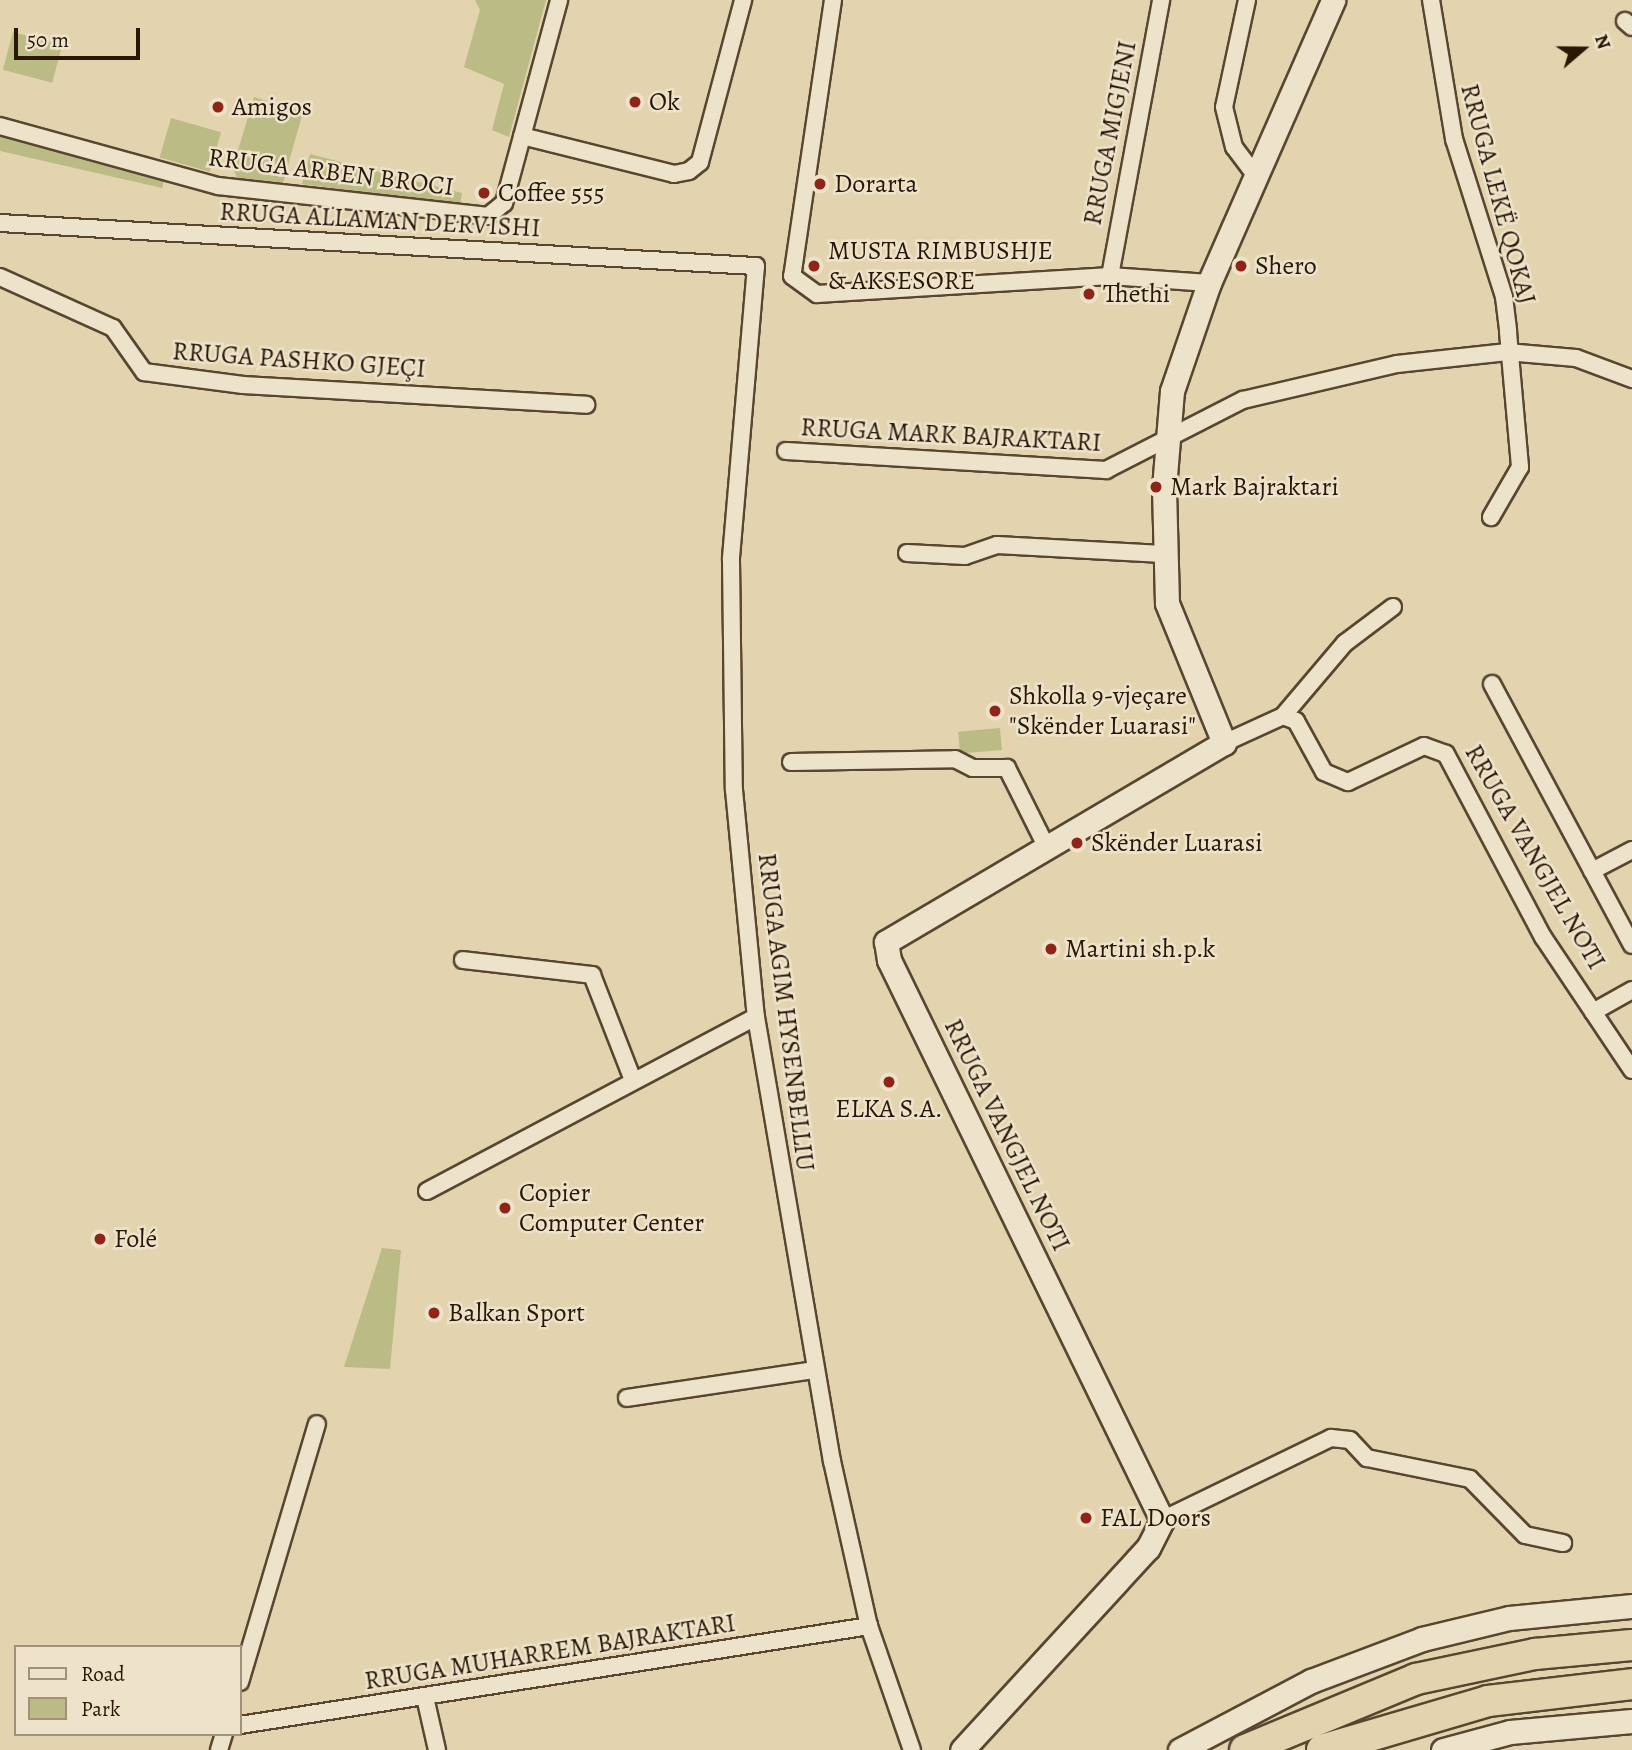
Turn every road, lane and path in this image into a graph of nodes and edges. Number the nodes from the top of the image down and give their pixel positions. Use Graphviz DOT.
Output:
graph roads {
  1 [pos="559,0"];
  2 [pos="743,0"];
  3 [pos="833,0"];
  4 [pos="1161,0"];
  5 [pos="1247,0"];
  6 [pos="1333,0"];
  7 [pos="1431,0"];
  8 [pos="0,126"];
  9 [pos="522,136"];
  10 [pos="1257,178"];
  11 [pos="0,223"];
  12 [pos="756,266"];
  13 [pos="1110,276"];
  14 [pos="0,277"];
  15 [pos="1209,283"];
  16 [pos="1507,352"];
  17 [pos="1632,379"];
  18 [pos="586,405"];
  19 [pos="1168,443"];
  20 [pos="786,451"];
  21 [pos="1491,517"];
  22 [pos="907,553"];
  23 [pos="1163,554"];
  24 [pos="1393,607"];
  25 [pos="1492,684"];
  26 [pos="1283,716"];
  27 [pos="1224,743"];
  28 [pos="791,762"];
  29 [pos="1045,844"];
  30 [pos="1632,850"];
  31 [pos="1592,871"];
  32 [pos="1632,945"];
  33 [pos="463,960"];
  34 [pos="1632,990"];
  35 [pos="1593,1012"];
  36 [pos="756,1017"];
  37 [pos="1632,1070"];
  38 [pos="633,1080"];
  39 [pos="427,1191"];
  40 [pos="814,1370"];
  41 [pos="627,1398"];
  42 [pos="317,1424"];
  43 [pos="1162,1520"];
  44 [pos="1563,1543"];
  45 [pos="1632,1606"];
  46 [pos="869,1626"];
  47 [pos="1632,1645"];
  48 [pos="242,1675"];
  49 [pos="1632,1684"];
  50 [pos="425,1696"];
  51 [pos="1632,1721"];
  52 [pos="242,1725"];
  53 [pos="437,1750"];
  54 [pos="912,1750"];
  55 [pos="961,1750"];
  56 [pos="1180,1750"];
  57 [pos="1245,1750"];
  58 [pos="1322,1750"];
  59 [pos="1443,1750"];
  1 -- 9 [label="street, RRUGA ARBEN BROCI"];
  2 -- 9 [label="street"];
  3 -- 13 [label="street"];
  4 -- 13 [label="street, RRUGA MIGJENI"];
  5 -- 10 [label="street"];
  6 -- 10 [label="main road"];
  7 -- 16 [label="street, RRUGA LEKË QOKAJ"];
  8 -- 9 [label="street, RRUGA ARBEN BROCI"];
  10 -- 15 [label="main road"];
  11 -- 12 [label="street, RRUGA ALLAMAN DERVISHI"];
  12 -- 36 [label="street, RRUGA AGIM HYSENBELLIU"];
  13 -- 15 [label="street"];
  14 -- 18 [label="street, RRUGA PASHKO GJEÇI"];
  15 -- 19 [label="main road"];
  16 -- 17 [label="street, RRUGA MARK BAJRAKTARI"];
  16 -- 19 [label="street, RRUGA MARK BAJRAKTARI"];
  16 -- 21 [label="street, RRUGA LEKË QOKAJ"];
  19 -- 20 [label="street, RRUGA MARK BAJRAKTARI"];
  19 -- 23 [label="main road"];
  22 -- 23 [label="street"];
  23 -- 27 [label="main road"];
  24 -- 26 [label="street"];
  25 -- 31 [label="street"];
  26 -- 27 [label="street, RRUGA VANGJEL NOTI"];
  26 -- 35 [label="street, RRUGA VANGJEL NOTI"];
  27 -- 29 [label="main road, RRUGA VANGJEL NOTI"];
  28 -- 29 [label="street"];
  29 -- 43 [label="main road, RRUGA VANGJEL NOTI"];
  30 -- 31 [label="street"];
  31 -- 32 [label="street"];
  33 -- 38 [label="street"];
  34 -- 35 [label="street"];
  35 -- 37 [label="street, RRUGA VANGJEL NOTI"];
  36 -- 38 [label="street"];
  36 -- 40 [label="street, RRUGA AGIM HYSENBELLIU"];
  38 -- 39 [label="street"];
  40 -- 41 [label="street"];
  40 -- 46 [label="street, RRUGA AGIM HYSENBELLIU"];
  42 -- 48 [label="street"];
  43 -- 44 [label="street"];
  43 -- 55 [label="main road"];
  45 -- 56 [label="main road"];
  46 -- 50 [label="street, RRUGA MUHARREM BAJRAKTARI"];
  46 -- 54 [label="street, RRUGA AGIM HYSENBELLIU"];
  47 -- 57 [label="highway"];
  49 -- 58 [label="highway"];
  50 -- 52 [label="street, RRUGA MUHARREM BAJRAKTARI"];
  50 -- 53 [label="street"];
  51 -- 59 [label="main road"];
}
